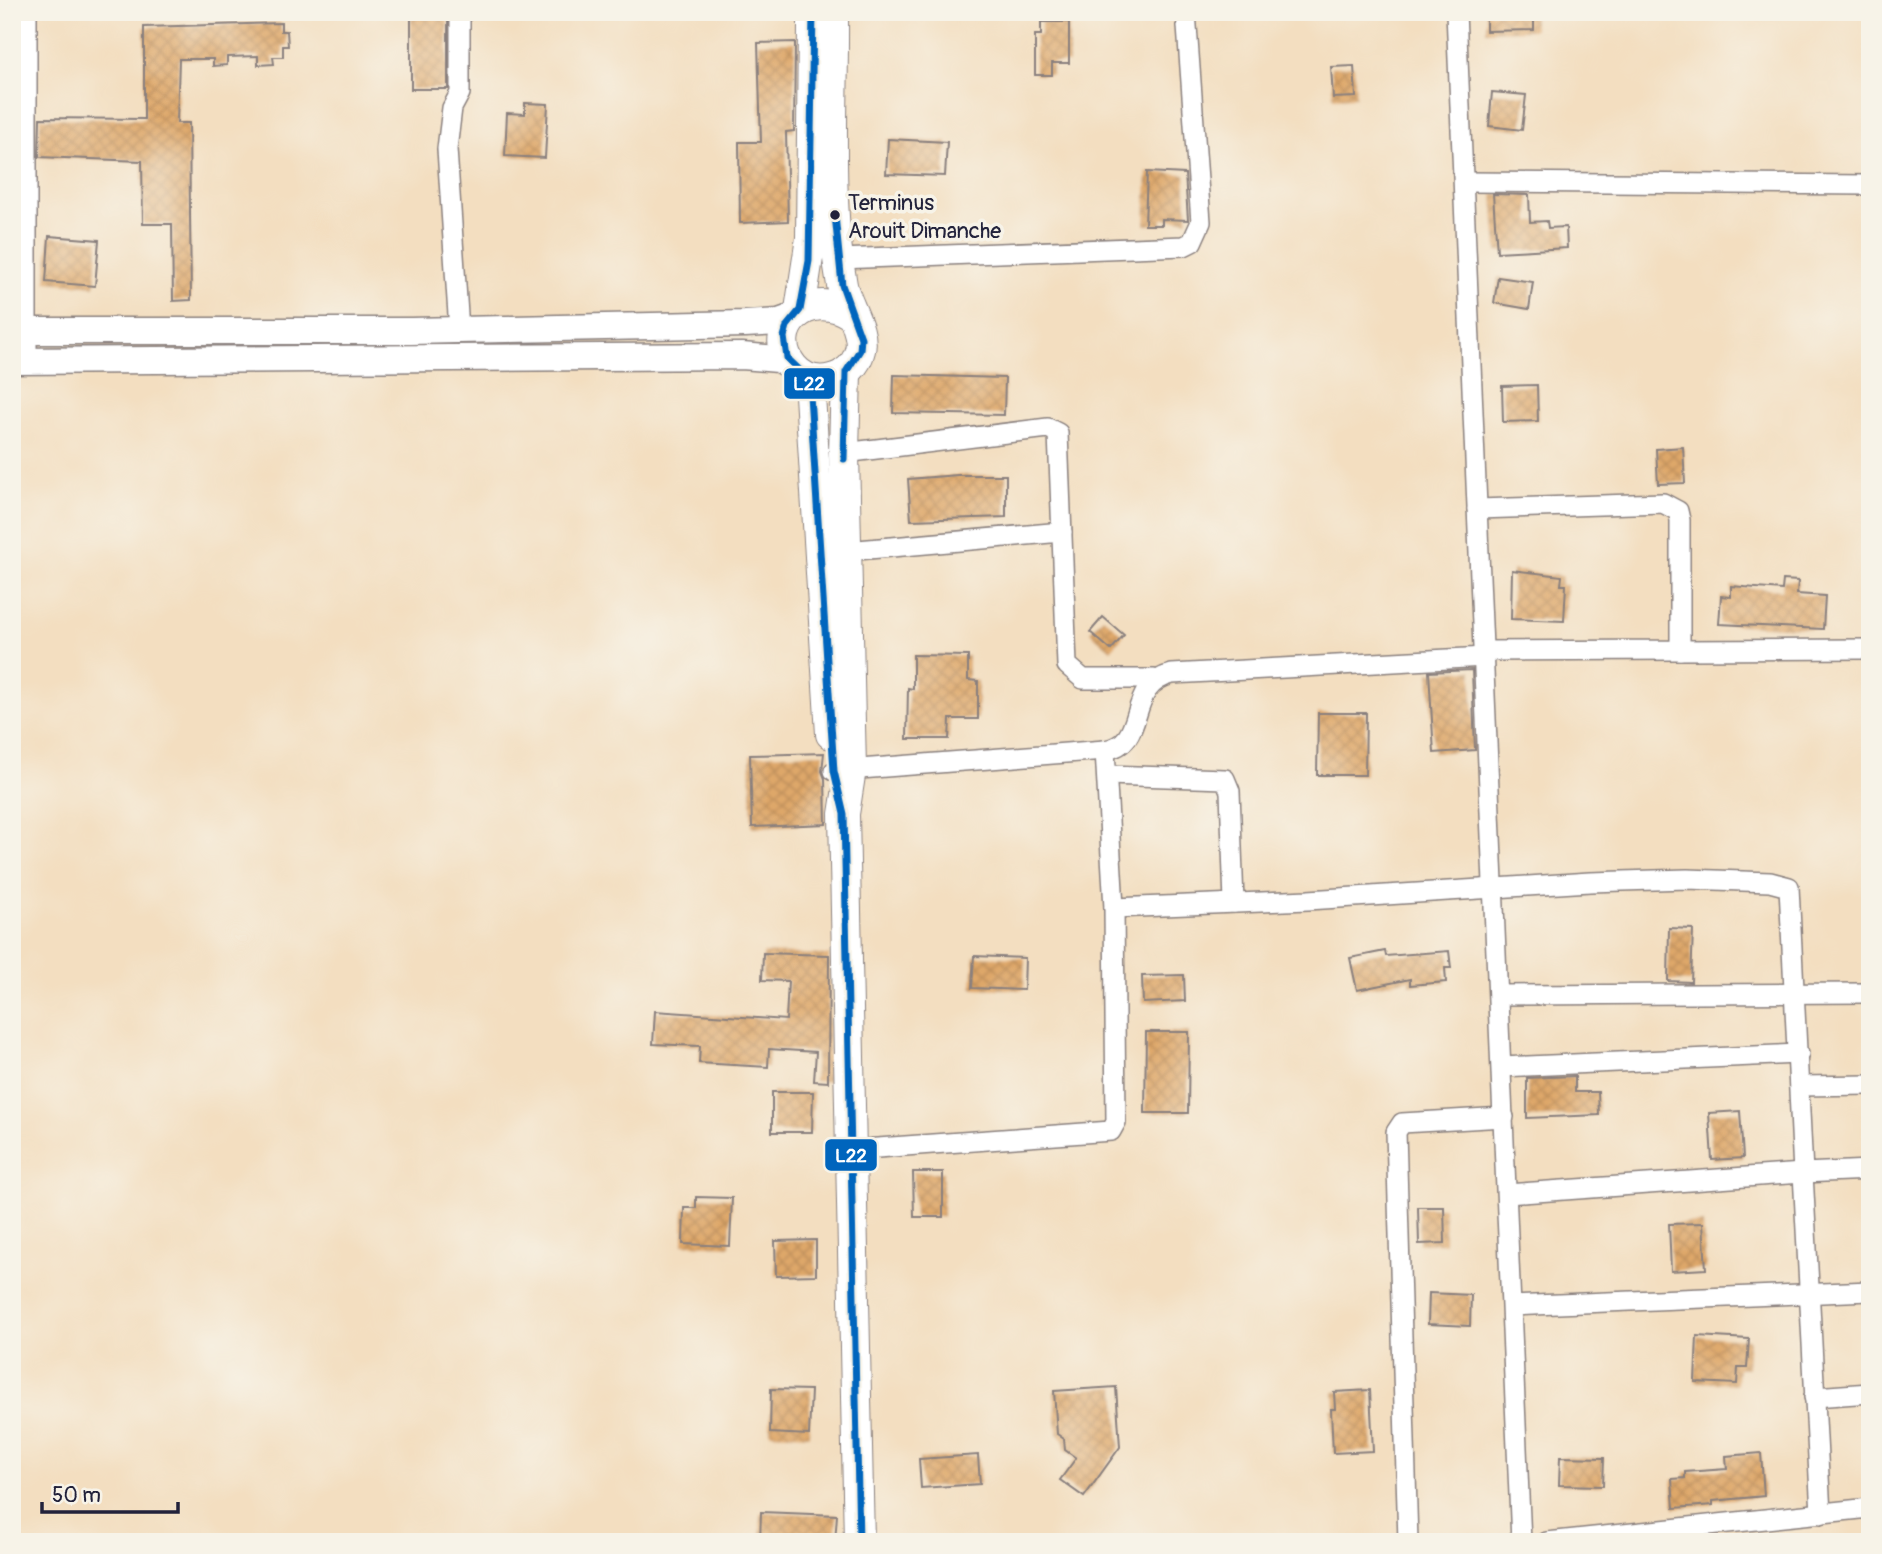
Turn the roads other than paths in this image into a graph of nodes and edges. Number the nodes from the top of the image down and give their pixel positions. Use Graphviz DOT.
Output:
graph roads {
  1 [pos="27,12"];
  2 [pos="460,12"];
  3 [pos="813,12"];
  4 [pos="833,12"];
  5 [pos="1186,12"];
  6 [pos="1456,12"];
  7 [pos="1466,182"];
  8 [pos="1870,185"];
  9 [pos="839,259"];
  10 [pos="796,314"];
  11 [pos="850,314"];
  12 [pos="459,330"];
  13 [pos="19,331"];
  14 [pos="20,361"];
  15 [pos="846,372"];
  16 [pos="801,373"];
  17 [pos="844,453"];
  18 [pos="1477,509"];
  19 [pos="1062,532"];
  20 [pos="846,551"];
  21 [pos="1870,649"];
  22 [pos="1680,650"];
  23 [pos="1485,654"];
  24 [pos="1154,679"];
  25 [pos="1105,750"];
  26 [pos="842,770"];
  27 [pos="1107,775"];
  28 [pos="1494,889"];
  29 [pos="1234,903"];
  30 [pos="1114,908"];
  31 [pos="1870,993"];
  32 [pos="1499,995"];
  33 [pos="1796,995"];
  34 [pos="1799,1054"];
  35 [pos="1502,1067"];
  36 [pos="1870,1085"];
  37 [pos="1801,1086"];
  38 [pos="1504,1117"];
  39 [pos="850,1150"];
  40 [pos="1870,1170"];
  41 [pos="1803,1173"];
  42 [pos="1507,1194"];
  43 [pos="1870,1291"];
  44 [pos="1807,1293"];
  45 [pos="1511,1306"];
  46 [pos="1870,1393"];
  47 [pos="1814,1397"];
  48 [pos="1870,1508"];
  49 [pos="1821,1514"];
  50 [pos="859,1542"];
  51 [pos="1408,1542"];
  52 [pos="1521,1542"];
  53 [pos="1547,1542"];
  1 -- 13 [label="street"];
  2 -- 12 [label="street"];
  3 -- 10 [label="main road"];
  4 -- 9 [label="main road"];
  5 -- 9 [label="street"];
  6 -- 7 [label="street"];
  7 -- 8 [label="street"];
  7 -- 18 [label="street"];
  9 -- 11 [label="main road"];
  10 -- 11 [label="main road"];
  10 -- 12 [label="street"];
  10 -- 16 [label="main road"];
  11 -- 15 [label="main road"];
  12 -- 13 [label="street"];
  13 -- 14 [label="street"];
  14 -- 16 [label="street"];
  15 -- 16 [label="main road"];
  15 -- 17 [label="main road"];
  16 -- 26 [label="main road"];
  17 -- 19 [label="street"];
  17 -- 20 [label="main road"];
  18 -- 22 [label="street"];
  18 -- 23 [label="street"];
  19 -- 20 [label="street"];
  19 -- 24 [label="street"];
  20 -- 26 [label="main road"];
  21 -- 22 [label="street"];
  22 -- 23 [label="street"];
  23 -- 24 [label="street"];
  23 -- 28 [label="street"];
  24 -- 25 [label="street"];
  25 -- 26 [label="street"];
  25 -- 27 [label="street"];
  26 -- 39 [label="main road"];
  27 -- 29 [label="street"];
  27 -- 30 [label="street"];
  28 -- 29 [label="street"];
  28 -- 32 [label="street"];
  28 -- 33 [label="street"];
  29 -- 30 [label="street"];
  30 -- 39 [label="street"];
  31 -- 33 [label="street"];
  32 -- 33 [label="street"];
  32 -- 35 [label="street"];
  33 -- 34 [label="street"];
  34 -- 35 [label="street"];
  34 -- 37 [label="street"];
  35 -- 38 [label="street"];
  36 -- 37 [label="street"];
  37 -- 41 [label="street"];
  38 -- 42 [label="street"];
  38 -- 51 [label="street"];
  39 -- 50 [label="main road"];
  40 -- 41 [label="street"];
  41 -- 42 [label="street"];
  41 -- 44 [label="street"];
  42 -- 45 [label="street"];
  43 -- 44 [label="street"];
  44 -- 45 [label="street"];
  44 -- 47 [label="street"];
  45 -- 52 [label="street"];
  46 -- 47 [label="street"];
  47 -- 49 [label="street"];
  48 -- 49 [label="street"];
  49 -- 53 [label="street"];
}
